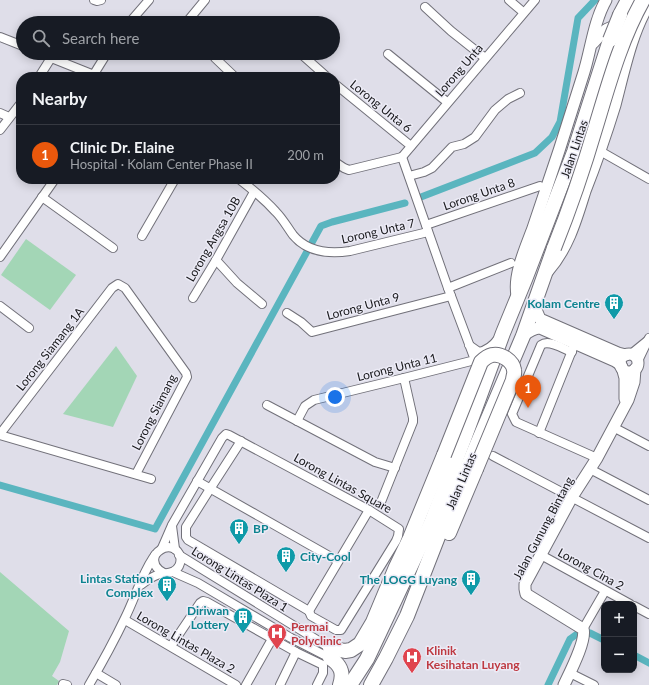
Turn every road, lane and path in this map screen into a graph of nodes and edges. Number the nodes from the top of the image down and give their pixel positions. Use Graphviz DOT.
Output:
graph roads {
  1 [pos="94,0"];
  2 [pos="101,0"];
  3 [pos="149,0"];
  4 [pos="205,0"];
  5 [pos="509,0"];
  6 [pos="534,0"];
  7 [pos="606,0"];
  8 [pos="628,0"];
  9 [pos="643,0"];
  10 [pos="649,4"];
  11 [pos="425,7"];
  12 [pos="523,12"];
  13 [pos="135,16"];
  14 [pos="192,16"];
  15 [pos="0,37"];
  16 [pos="16,43"];
  17 [pos="591,45"];
  18 [pos="388,54"];
  19 [pos="485,58"];
  20 [pos="50,60"];
  21 [pos="56,60"];
  22 [pos="104,60"];
  23 [pos="221,60"];
  24 [pos="308,60"];
  25 [pos="627,63"];
  26 [pos="41,72"];
  27 [pos="86,72"];
  28 [pos="98,72"];
  29 [pos="231,72"];
  30 [pos="321,72"];
  31 [pos="340,88"];
  32 [pos="520,93"];
  33 [pos="447,102"];
  34 [pos="16,108"];
  35 [pos="0,113"];
  36 [pos="9,117"];
  37 [pos="0,130"];
  38 [pos="411,146"];
  39 [pos="600,151"];
  40 [pos="402,157"];
  41 [pos="340,166"];
  42 [pos="409,176"];
  43 [pos="649,179"];
  44 [pos="51,184"];
  45 [pos="172,184"];
  46 [pos="245,184"];
  47 [pos="540,186"];
  48 [pos="254,192"];
  49 [pos="42,197"];
  50 [pos="427,228"];
  51 [pos="142,236"];
  52 [pos="114,248"];
  53 [pos="0,257"];
  54 [pos="216,260"];
  55 [pos="511,263"];
  56 [pos="544,274"];
  57 [pos="121,285"];
  58 [pos="449,292"];
  59 [pos="518,297"];
  60 [pos="193,298"];
  61 [pos="262,304"];
  62 [pos="534,305"];
  63 [pos="0,306"];
  64 [pos="287,313"];
  65 [pos="29,328"];
  66 [pos="503,334"];
  67 [pos="523,336"];
  68 [pos="649,339"];
  69 [pos="469,344"];
  70 [pos="573,348"];
  71 [pos="475,360"];
  72 [pos="629,362"];
  73 [pos="404,378"];
  74 [pos="486,381"];
  75 [pos="267,405"];
  76 [pos="297,421"];
  77 [pos="613,427"];
  78 [pos="539,433"];
  79 [pos="0,434"];
  80 [pos="241,442"];
  81 [pos="649,446"];
  82 [pos="493,456"];
  83 [pos="597,458"];
  84 [pos="395,468"];
  85 [pos="590,469"];
  86 [pos="136,474"];
  87 [pos="151,479"];
  88 [pos="197,481"];
  89 [pos="210,489"];
  90 [pos="572,497"];
  91 [pos="649,500"];
  92 [pos="381,502"];
  93 [pos="369,510"];
  94 [pos="172,525"];
  95 [pos="649,538"];
  96 [pos="162,548"];
  97 [pos="177,552"];
  98 [pos="155,555"];
  99 [pos="402,555"];
  100 [pos="541,555"];
  101 [pos="338,561"];
  102 [pos="173,572"];
  103 [pos="164,573"];
  104 [pos="421,583"];
  105 [pos="140,586"];
  106 [pos="605,591"];
  107 [pos="624,601"];
  108 [pos="637,608"];
  109 [pos="309,611"];
  110 [pos="649,614"];
  111 [pos="124,620"];
  112 [pos="385,620"];
  113 [pos="583,629"];
  114 [pos="377,638"];
  115 [pos="272,639"];
  116 [pos="171,646"];
  117 [pos="296,652"];
  118 [pos="330,653"];
  119 [pos="96,673"];
  120 [pos="570,673"];
  121 [pos="89,685"];
  122 [pos="116,685"];
  123 [pos="236,685"];
  124 [pos="246,685"];
  125 [pos="280,685"];
  126 [pos="317,685"];
  127 [pos="334,685"];
  128 [pos="340,685"];
  129 [pos="350,685"];
  130 [pos="371,685"];
  131 [pos="564,685"];
  132 [pos="594,685"];
  1 -- 2 [label="street"];
  3 -- 13 [label="street"];
  4 -- 14 [label="street"];
  5 -- 12 [label="street"];
  6 -- 12 [label="street, Lorong Unta"];
  7 -- 17 [label="main road, Jalan Lintas"];
  8 -- 59 [label="highway, Jalan Lintas, bridge"];
  9 -- 56 [label="highway, Jalan Lintas, bridge"];
  10 -- 25 [label="main road, Jalan Lintas"];
  11 -- 19 [label="street"];
  12 -- 19 [label="street, Lorong Unta"];
  15 -- 16 [label="street"];
  17 -- 25 [label="main road"];
  17 -- 59 [label="main road, Jalan Lintas"];
  18 -- 33 [label="street"];
  19 -- 33 [label="street, Lorong Unta"];
  20 -- 26 [label="street"];
  21 -- 27 [label="street"];
  22 -- 28 [label="street"];
  23 -- 29 [label="street"];
  24 -- 30 [label="street"];
  25 -- 39 [label="main road, Jalan Lintas"];
  31 -- 38 [label="street, Lorong Unta 6"];
  32 -- 42 [label="street"];
  33 -- 38 [label="street, Lorong Unta"];
  34 -- 36 [label="street"];
  35 -- 36 [label="street"];
  36 -- 37 [label="street"];
  38 -- 40 [label="street, Lorong Unta"];
  39 -- 43 [label="street"];
  39 -- 56 [label="main road, Jalan Lintas"];
  40 -- 41 [label="street"];
  40 -- 42 [label="street"];
  42 -- 50 [label="street"];
  44 -- 49 [label="street"];
  45 -- 51 [label="street"];
  46 -- 48 [label="street"];
  47 -- 50 [label="street, Lorong Unta 8"];
  48 -- 50 [label="street, Lorong Unta 7"];
  48 -- 54 [label="street, Lorong Angsa 10B"];
  49 -- 52 [label="street"];
  49 -- 53 [label="street"];
  50 -- 58 [label="street"];
  54 -- 60 [label="street, Lorong Angsa 10B"];
  54 -- 61 [label="street"];
  55 -- 58 [label="street"];
  56 -- 62 [label="highway, Jalan Lintas"];
  57 -- 79 [label="street, Lorong Siamang 1A"];
  57 -- 86 [label="street, Lorong Siamang"];
  58 -- 64 [label="street, Lorong Unta 9"];
  58 -- 69 [label="street"];
  59 -- 66 [label="highway, Jalan Lintas"];
  62 -- 67 [label="highway, Jalan Lintas"];
  62 -- 72 [label="main road"];
  63 -- 65 [label="street"];
  66 -- 69 [label="street"];
  66 -- 74 [label="highway, Jalan Lintas"];
  67 -- 70 [label="main road"];
  67 -- 104 [label="highway, Jalan Lintas"];
  68 -- 72 [label="street"];
  69 -- 71 [label="street"];
  70 -- 72 [label="main road"];
  70 -- 78 [label="street"];
  70 -- 78 [label="street"];
  71 -- 73 [label="street, Lorong Unta 11"];
  71 -- 74 [label="street"];
  72 -- 77 [label="main road, Jalan Gunung Bintang"];
  73 -- 76 [label="street, Lorong Unta 11"];
  73 -- 84 [label="street"];
  74 -- 112 [label="highway, Jalan Lintas"];
  75 -- 76 [label="street"];
  76 -- 84 [label="street"];
  77 -- 81 [label="street"];
  77 -- 83 [label="main road, Jalan Gunung Bintang"];
  78 -- 83 [label="street"];
  79 -- 86 [label="street"];
  80 -- 88 [label="street, Lorong Lintas Square"];
  80 -- 89 [label="street"];
  80 -- 93 [label="street, Lorong Lintas Square"];
  82 -- 90 [label="street"];
  83 -- 85 [label="main road, Jalan Gunung Bintang"];
  84 -- 92 [label="street"];
  85 -- 90 [label="main road, Jalan Gunung Bintang"];
  85 -- 91 [label="street"];
  86 -- 87 [label="street"];
  88 -- 89 [label="street"];
  88 -- 94 [label="street"];
  89 -- 101 [label="street"];
  89 -- 109 [label="street"];
  90 -- 95 [label="street"];
  90 -- 100 [label="main road, Jalan Gunung Bintang"];
  93 -- 101 [label="street"];
  93 -- 109 [label="street, Lorong Lintas Square"];
  94 -- 96 [label="street"];
  94 -- 97 [label="street"];
  96 -- 97 [label="street"];
  96 -- 98 [label="street"];
  97 -- 102 [label="street"];
  97 -- 118 [label="street, Lorong Lintas Plaza 1"];
  98 -- 103 [label="street"];
  98 -- 105 [label="street"];
  99 -- 104 [label="highway, bridge"];
  99 -- 112 [label="highway"];
  99 -- 118 [label="highway"];
  100 -- 106 [label="street, Lorong Cina 2"];
  100 -- 113 [label="main road, Jalan Gunung Bintang"];
  101 -- 109 [label="street"];
  102 -- 103 [label="street"];
  102 -- 118 [label="street, Lorong Lintas Plaza 1"];
  103 -- 105 [label="street"];
  104 -- 130 [label="highway, Jalan Lintas"];
  105 -- 111 [label="street"];
  106 -- 107 [label="street, Lorong Cina 2"];
  106 -- 113 [label="street"];
  108 -- 110 [label="street"];
  111 -- 116 [label="street, Lorong Lintas Plaza 2"];
  111 -- 119 [label="street"];
  112 -- 114 [label="highway, Jalan Lintas"];
  113 -- 120 [label="main road"];
  114 -- 118 [label="highway"];
  114 -- 129 [label="highway, Jalan Lintas"];
  115 -- 116 [label="street"];
  115 -- 117 [label="street"];
  115 -- 124 [label="street"];
  116 -- 123 [label="street, Lorong Lintas Plaza 2"];
  117 -- 125 [label="street"];
  117 -- 126 [label="street"];
  118 -- 127 [label="highway"];
  118 -- 128 [label="highway"];
  119 -- 121 [label="street"];
  119 -- 122 [label="street"];
  120 -- 131 [label="main road"];
  120 -- 132 [label="street"];
}
